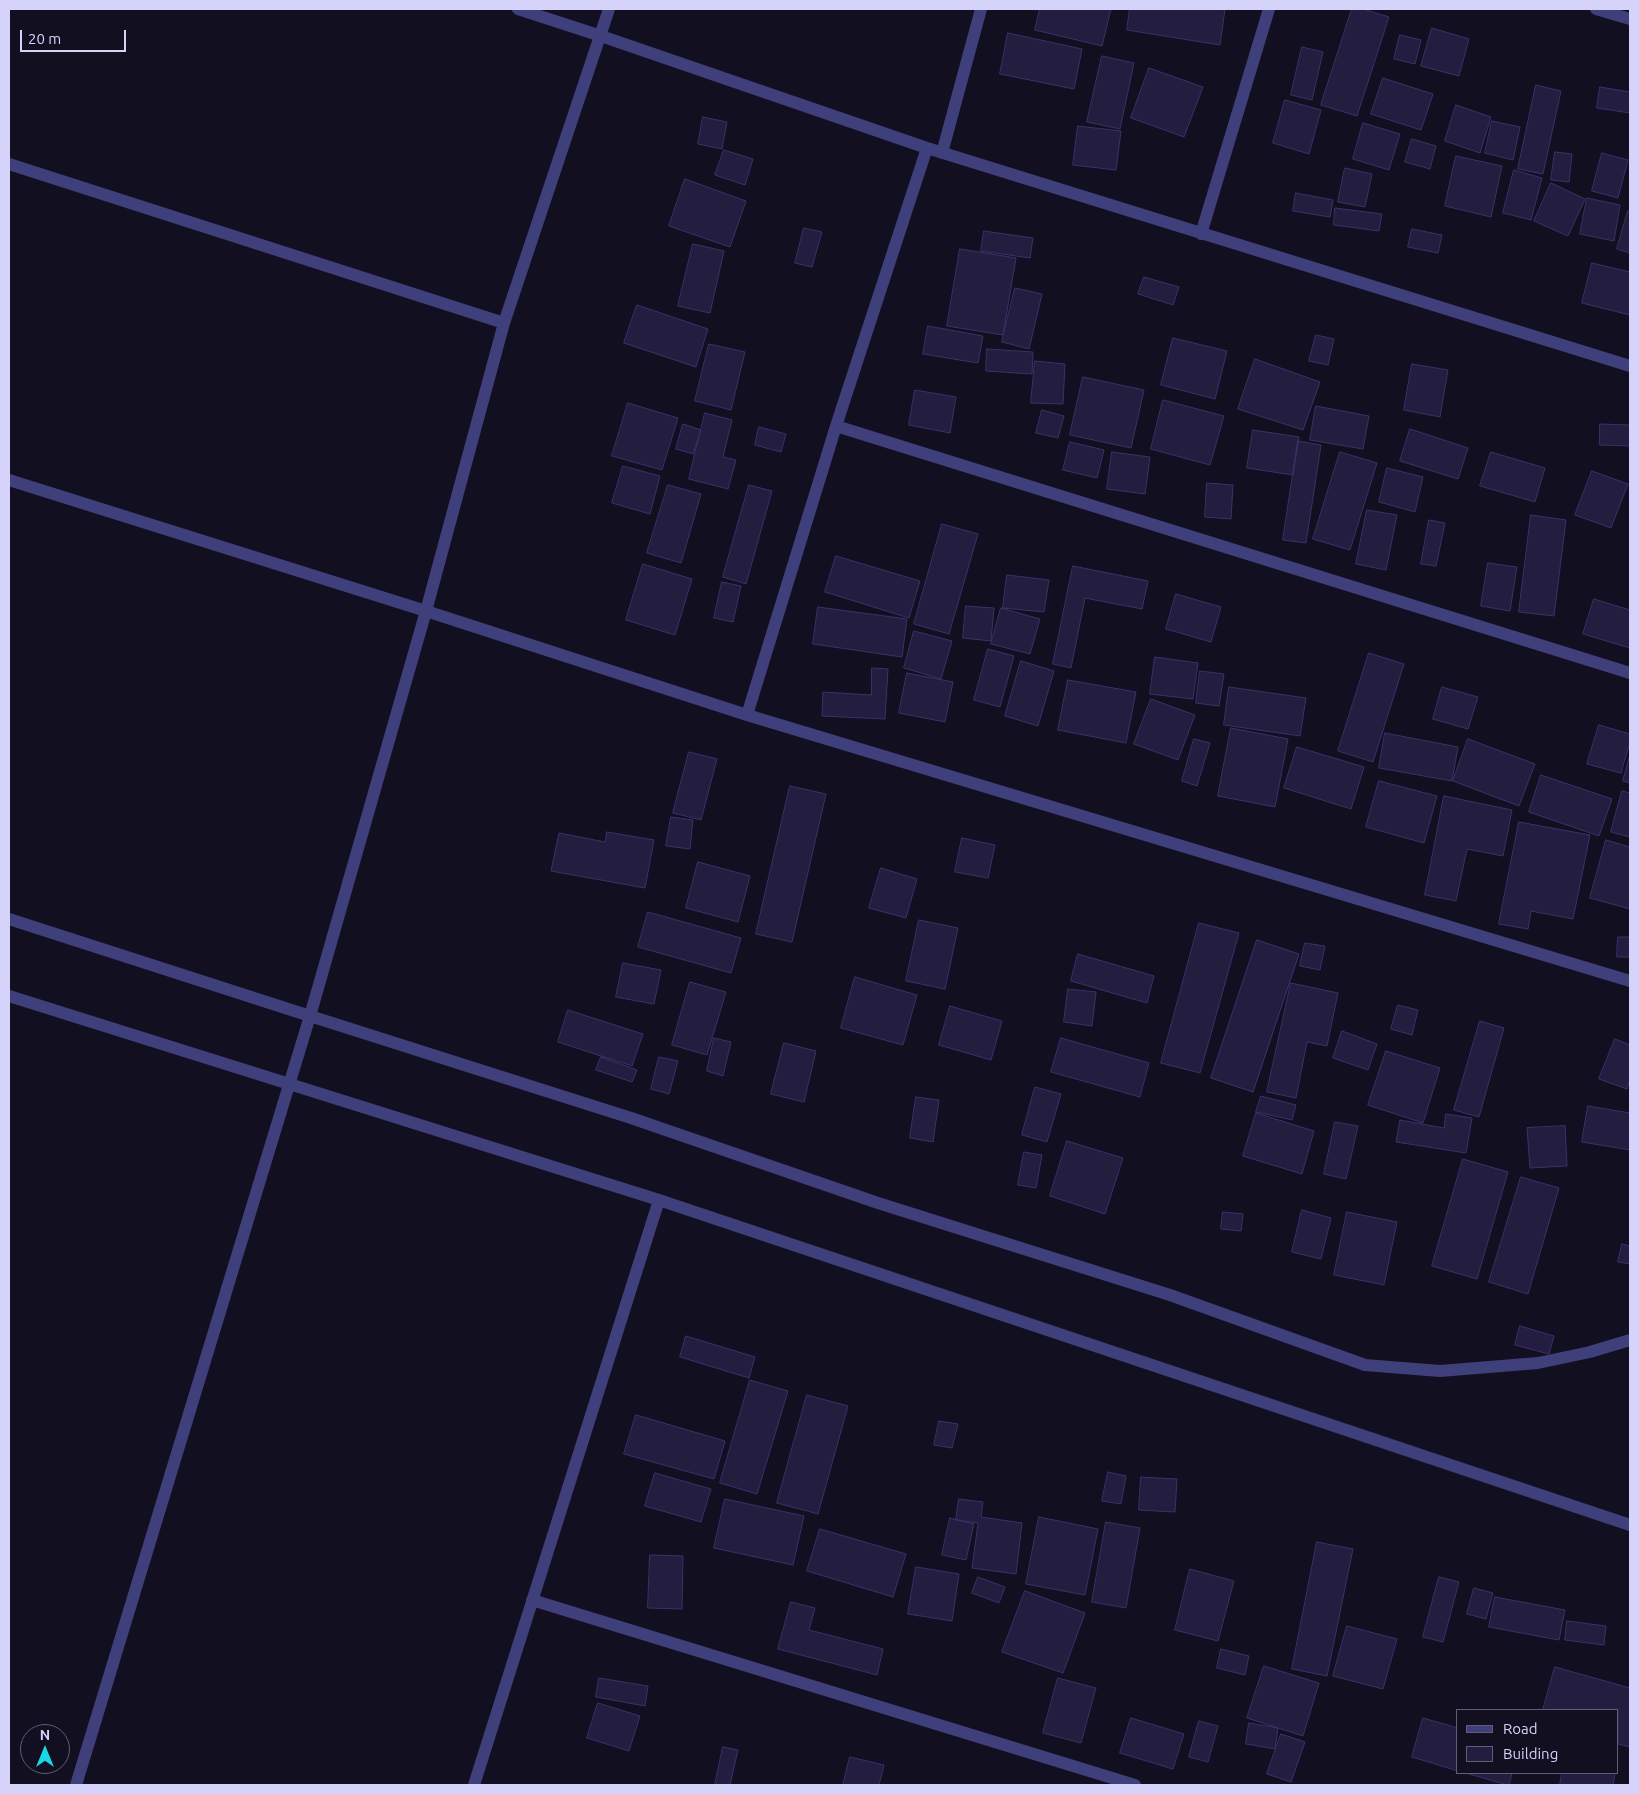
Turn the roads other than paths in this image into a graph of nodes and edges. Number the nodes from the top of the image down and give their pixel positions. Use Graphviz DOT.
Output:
graph roads {
  1 [pos="518,9"];
  2 [pos="609,9"];
  3 [pos="980,9"];
  4 [pos="1269,9"];
  5 [pos="1596,9"];
  6 [pos="1630,19"];
  7 [pos="601,36"];
  8 [pos="927,148"];
  9 [pos="942,153"];
  10 [pos="9,164"];
  11 [pos="1201,234"];
  12 [pos="504,324"];
  13 [pos="1630,366"];
  14 [pos="836,426"];
  15 [pos="9,480"];
  16 [pos="426,611"];
  17 [pos="1630,673"];
  18 [pos="747,715"];
  19 [pos="9,919"];
  20 [pos="1630,981"];
  21 [pos="9,996"];
  22 [pos="310,1016"];
  23 [pos="288,1084"];
  24 [pos="659,1200"];
  25 [pos="1630,1340"];
  26 [pos="1630,1524"];
  27 [pos="532,1600"];
  28 [pos="76,1785"];
  29 [pos="474,1785"];
  30 [pos="1135,1785"];
  1 -- 7 [label="street"];
  2 -- 7 [label="street"];
  3 -- 9 [label="street"];
  4 -- 11 [label="street"];
  5 -- 6 [label="street"];
  7 -- 8 [label="street"];
  7 -- 12 [label="street"];
  8 -- 9 [label="street"];
  8 -- 14 [label="street"];
  9 -- 11 [label="street"];
  10 -- 12 [label="street"];
  11 -- 13 [label="street"];
  12 -- 16 [label="street"];
  14 -- 17 [label="street"];
  14 -- 18 [label="street"];
  15 -- 16 [label="street"];
  16 -- 18 [label="street"];
  16 -- 22 [label="street"];
  18 -- 20 [label="street"];
  19 -- 22 [label="street"];
  21 -- 23 [label="street"];
  22 -- 23 [label="street"];
  22 -- 25 [label="street"];
  23 -- 24 [label="street"];
  23 -- 28 [label="street"];
  24 -- 26 [label="street"];
  24 -- 27 [label="street"];
  27 -- 29 [label="street"];
  27 -- 30 [label="street"];
}
